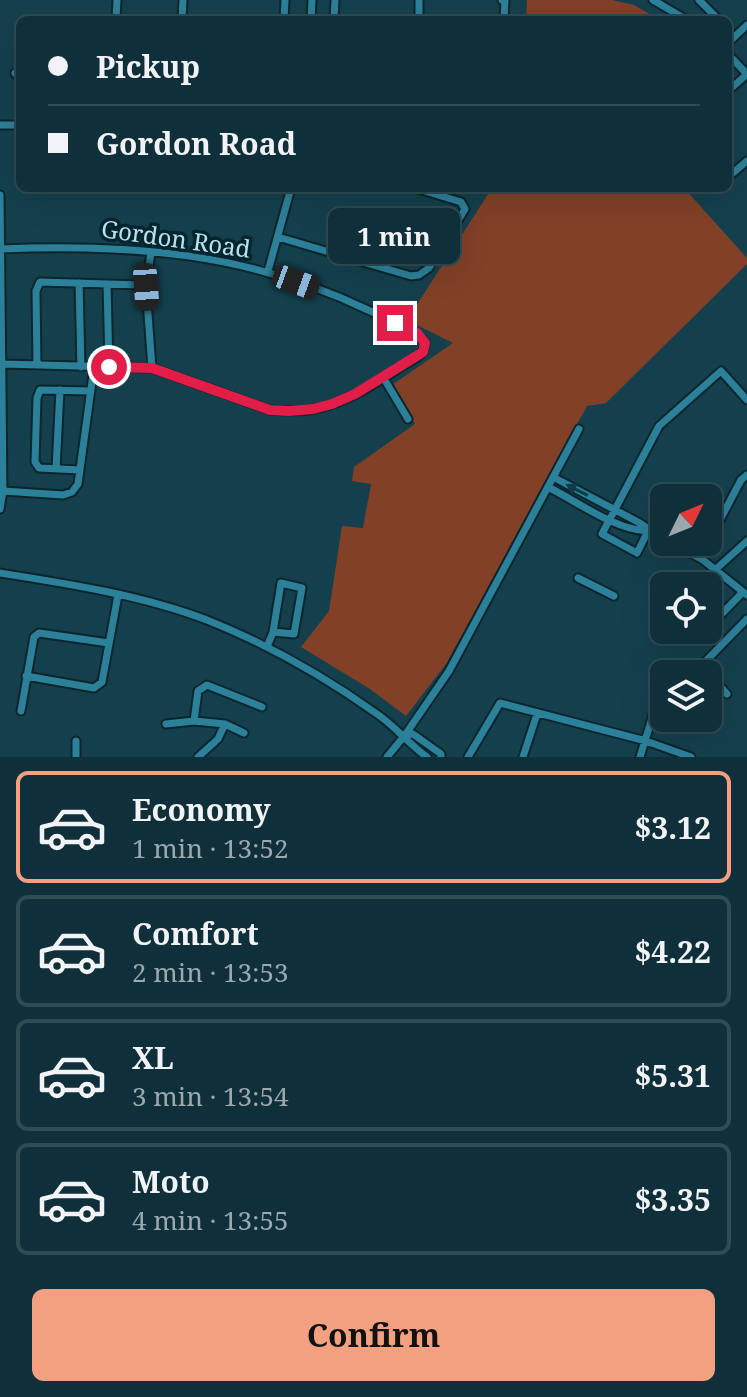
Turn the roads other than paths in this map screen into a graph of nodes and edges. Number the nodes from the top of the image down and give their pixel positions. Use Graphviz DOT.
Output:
graph roads {
  1 [pos="653,0"];
  2 [pos="699,0"];
  3 [pos="665,3"];
  4 [pos="682,16"];
  5 [pos="715,16"];
  6 [pos="747,25"];
  7 [pos="732,33"];
  8 [pos="735,36"];
  9 [pos="732,39"];
  10 [pos="732,58"];
  11 [pos="747,74"];
  12 [pos="732,87"];
  13 [pos="290,192"];
  14 [pos="428,192"];
  15 [pos="0,195"];
  16 [pos="278,237"];
  17 [pos="0,249"];
  18 [pos="151,252"];
  19 [pos="268,271"];
  20 [pos="79,283"];
  21 [pos="107,284"];
  22 [pos="146,287"];
  23 [pos="1,334"];
  24 [pos="3,364"];
  25 [pos="37,365"];
  26 [pos="81,367"];
  27 [pos="94,367"];
  28 [pos="109,367"];
  29 [pos="152,368"];
  30 [pos="383,377"];
  31 [pos="60,390"];
  32 [pos="91,391"];
  33 [pos="747,400"];
  34 [pos="408,419"];
  35 [pos="579,429"];
  36 [pos="56,469"];
  37 [pos="80,470"];
  38 [pos="747,475"];
  39 [pos="553,477"];
  40 [pos="548,487"];
  41 [pos="3,491"];
  42 [pos="0,509"];
  43 [pos="615,509"];
  44 [pos="610,519"];
  45 [pos="648,531"];
  46 [pos="747,541"];
  47 [pos="696,556"];
  48 [pos="700,558"];
  49 [pos="716,569"];
  50 [pos="0,573"];
  51 [pos="578,578"];
  52 [pos="745,594"];
  53 [pos="118,595"];
  54 [pos="614,596"];
  55 [pos="722,615"];
  56 [pos="747,619"];
  57 [pos="273,632"];
  58 [pos="109,643"];
  59 [pos="721,645"];
  60 [pos="267,647"];
  61 [pos="707,660"];
  62 [pos="26,676"];
  63 [pos="722,689"];
  64 [pos="727,694"];
  65 [pos="262,707"];
  66 [pos="21,711"];
  67 [pos="537,714"];
  68 [pos="194,721"];
  69 [pos="166,724"];
  70 [pos="225,724"];
  71 [pos="650,727"];
  72 [pos="244,733"];
  73 [pos="405,735"];
  74 [pos="76,741"];
  75 [pos="646,741"];
  76 [pos="76,757"];
  77 [pos="198,757"];
  78 [pos="387,757"];
  79 [pos="427,757"];
  80 [pos="441,757"];
  81 [pos="468,757"];
  82 [pos="523,757"];
  83 [pos="640,757"];
  84 [pos="691,757"];
  1 -- 3 [label="street"];
  2 -- 5 [label="street"];
  3 -- 4 [label="street"];
  6 -- 8 [label="street"];
  7 -- 8 [label="street"];
  8 -- 9 [label="street"];
  10 -- 11 [label="street"];
  11 -- 12 [label="street"];
  13 -- 16 [label="street"];
  14 -- 16 [label="street"];
  15 -- 17 [label="street"];
  16 -- 19 [label="street"];
  17 -- 18 [label="street, Gordon Road"];
  17 -- 23 [label="street"];
  18 -- 19 [label="street, Gordon Road"];
  18 -- 22 [label="street"];
  19 -- 30 [label="street, Gordon Road"];
  20 -- 21 [label="street"];
  20 -- 25 [label="street"];
  20 -- 26 [label="street"];
  21 -- 22 [label="street"];
  21 -- 28 [label="street"];
  22 -- 29 [label="street"];
  23 -- 24 [label="street"];
  24 -- 25 [label="street"];
  24 -- 41 [label="street"];
  25 -- 26 [label="street"];
  26 -- 27 [label="street"];
  27 -- 28 [label="street"];
  27 -- 32 [label="street"];
  28 -- 29 [label="street"];
  29 -- 30 [label="street"];
  30 -- 34 [label="street"];
  31 -- 32 [label="street"];
  31 -- 36 [label="street"];
  31 -- 36 [label="street"];
  32 -- 37 [label="street"];
  33 -- 43 [label="street"];
  35 -- 39 [label="street"];
  36 -- 37 [label="street"];
  37 -- 41 [label="street"];
  38 -- 48 [label="street"];
  39 -- 40 [label="street"];
  43 -- 39 [label="street, one-way"];
  40 -- 44 [label="street"];
  40 -- 73 [label="street"];
  41 -- 42 [label="street"];
  43 -- 44 [label="street"];
  43 -- 45 [label="street"];
  44 -- 45 [label="street"];
  44 -- 45 [label="street"];
  46 -- 49 [label="street"];
  47 -- 48 [label="street"];
  48 -- 49 [label="street"];
  49 -- 52 [label="street"];
  50 -- 53 [label="street"];
  51 -- 54 [label="street"];
  52 -- 55 [label="street"];
  53 -- 58 [label="street"];
  53 -- 60 [label="street"];
  56 -- 59 [label="street"];
  57 -- 57 [label="street"];
  57 -- 60 [label="street"];
  58 -- 62 [label="street"];
  58 -- 62 [label="street"];
  59 -- 61 [label="street"];
  60 -- 73 [label="street"];
  62 -- 66 [label="street"];
  63 -- 64 [label="street"];
  65 -- 68 [label="street"];
  67 -- 75 [label="street"];
  67 -- 81 [label="street"];
  67 -- 82 [label="street"];
  68 -- 69 [label="street"];
  68 -- 70 [label="street"];
  70 -- 72 [label="street"];
  70 -- 77 [label="street"];
  71 -- 75 [label="street"];
  73 -- 78 [label="street"];
  73 -- 79 [label="street"];
  73 -- 80 [label="street"];
  74 -- 76 [label="street"];
  75 -- 83 [label="street"];
  75 -- 84 [label="street"];
}
